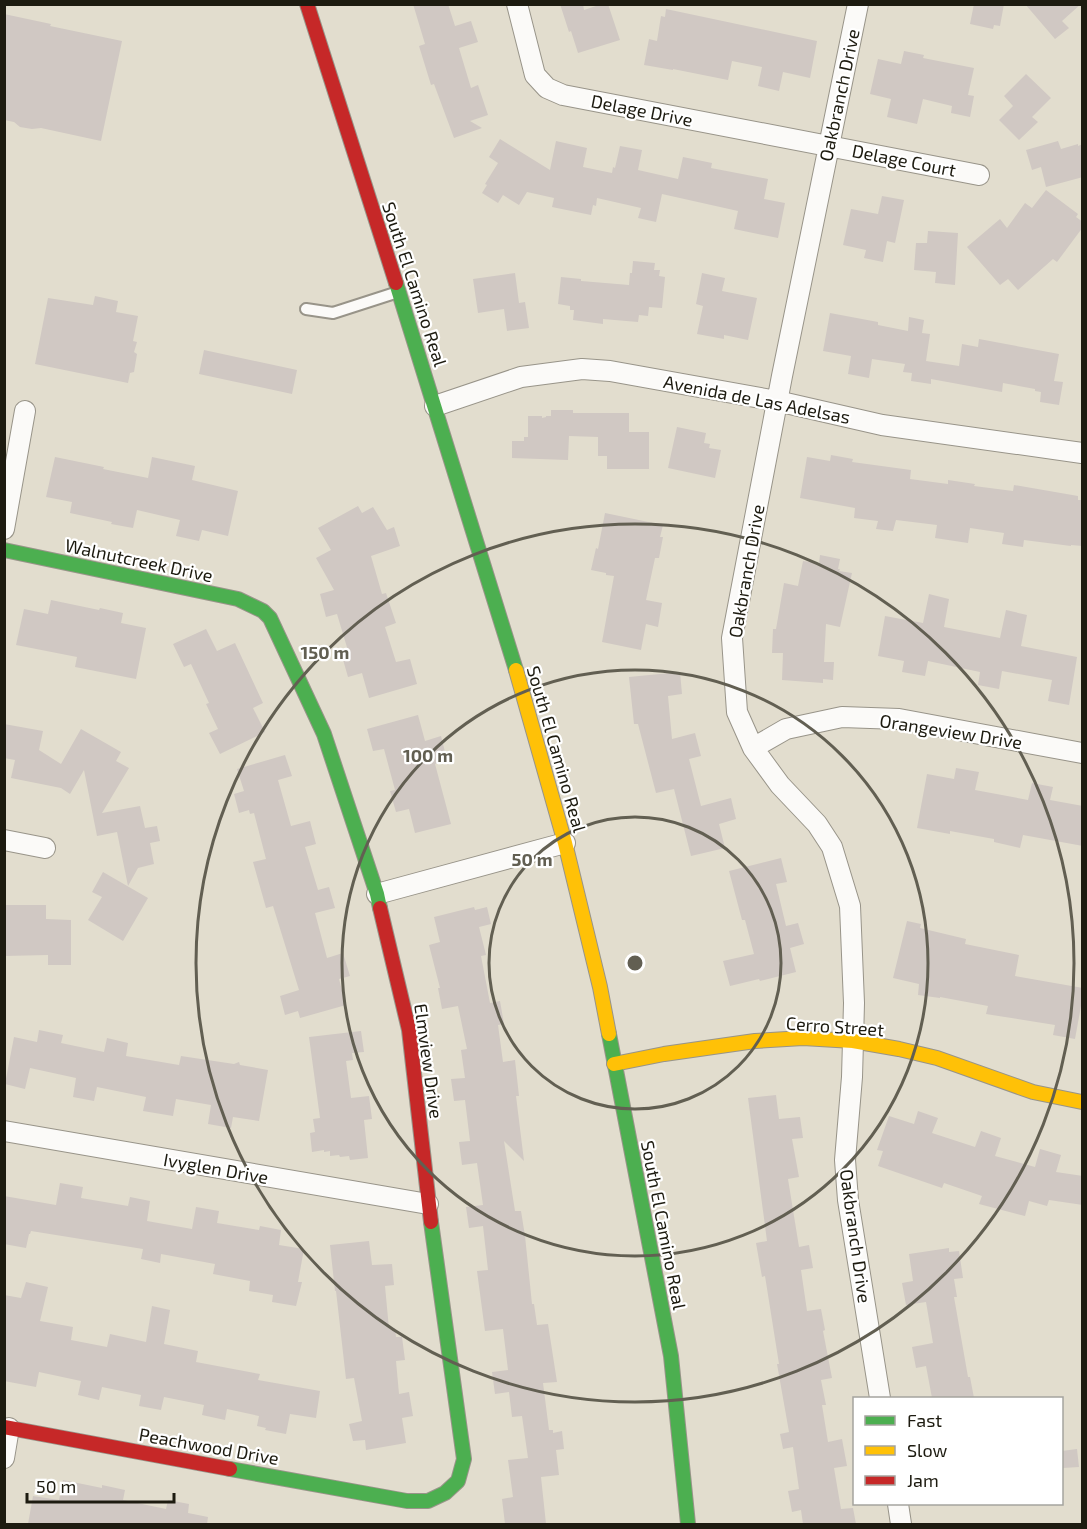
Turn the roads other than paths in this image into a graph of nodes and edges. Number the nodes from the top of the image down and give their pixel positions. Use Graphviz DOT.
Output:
graph roads {
  1 [pos="307,4"];
  2 [pos="517,4"];
  3 [pos="858,4"];
  4 [pos="828,145"];
  5 [pos="979,175"];
  6 [pos="399,292"];
  7 [pos="306,309"];
  8 [pos="777,401"];
  9 [pos="435,406"];
  10 [pos="25,411"];
  11 [pos="1083,453"];
  12 [pos="4,529"];
  13 [pos="4,550"];
  14 [pos="263,611"];
  15 [pos="753,748"];
  16 [pos="1083,753"];
  17 [pos="4,840"];
  18 [pos="566,843"];
  19 [pos="45,848"];
  20 [pos="377,894"];
  21 [pos="853,1041"];
  22 [pos="615,1064"];
  23 [pos="1083,1102"];
  24 [pos="4,1131"];
  25 [pos="428,1204"];
  26 [pos="880,1397"];
  27 [pos="7,1427"];
  28 [pos="4,1458"];
  29 [pos="407,1501"];
  30 [pos="898,1505"];
  31 [pos="688,1524"];
  32 [pos="901,1524"];
  1 -- 6 [label="street, South El Camino Real"];
  2 -- 4 [label="street, Delage Drive"];
  3 -- 4 [label="street, Oakbranch Drive"];
  4 -- 5 [label="street, Delage Court"];
  4 -- 8 [label="street, Oakbranch Drive"];
  6 -- 7 [label="lane"];
  6 -- 9 [label="street, South El Camino Real"];
  8 -- 9 [label="street, Avenida de Las Adelsas"];
  8 -- 11 [label="street, Avenida de Las Adelsas"];
  8 -- 15 [label="street, Oakbranch Drive"];
  9 -- 18 [label="street, South El Camino Real"];
  10 -- 12 [label="street"];
  13 -- 14 [label="street, Walnutcreek Drive"];
  14 -- 20 [label="street, Elmview Drive"];
  15 -- 16 [label="street, Orangeview Drive"];
  15 -- 21 [label="street, Oakbranch Drive"];
  17 -- 19 [label="street"];
  18 -- 20 [label="street"];
  18 -- 22 [label="street, South El Camino Real"];
  20 -- 25 [label="street, Elmview Drive"];
  21 -- 22 [label="street, Cerro Street"];
  21 -- 23 [label="street, Cerro Street"];
  21 -- 26 [label="street, Oakbranch Drive"];
  22 -- 31 [label="street, South El Camino Real"];
  24 -- 25 [label="street, Ivyglen Drive"];
  25 -- 29 [label="street, Elmview Drive"];
  27 -- 28 [label="street"];
  27 -- 29 [label="street, Peachwood Drive"];
  30 -- 32 [label="street"];
}
